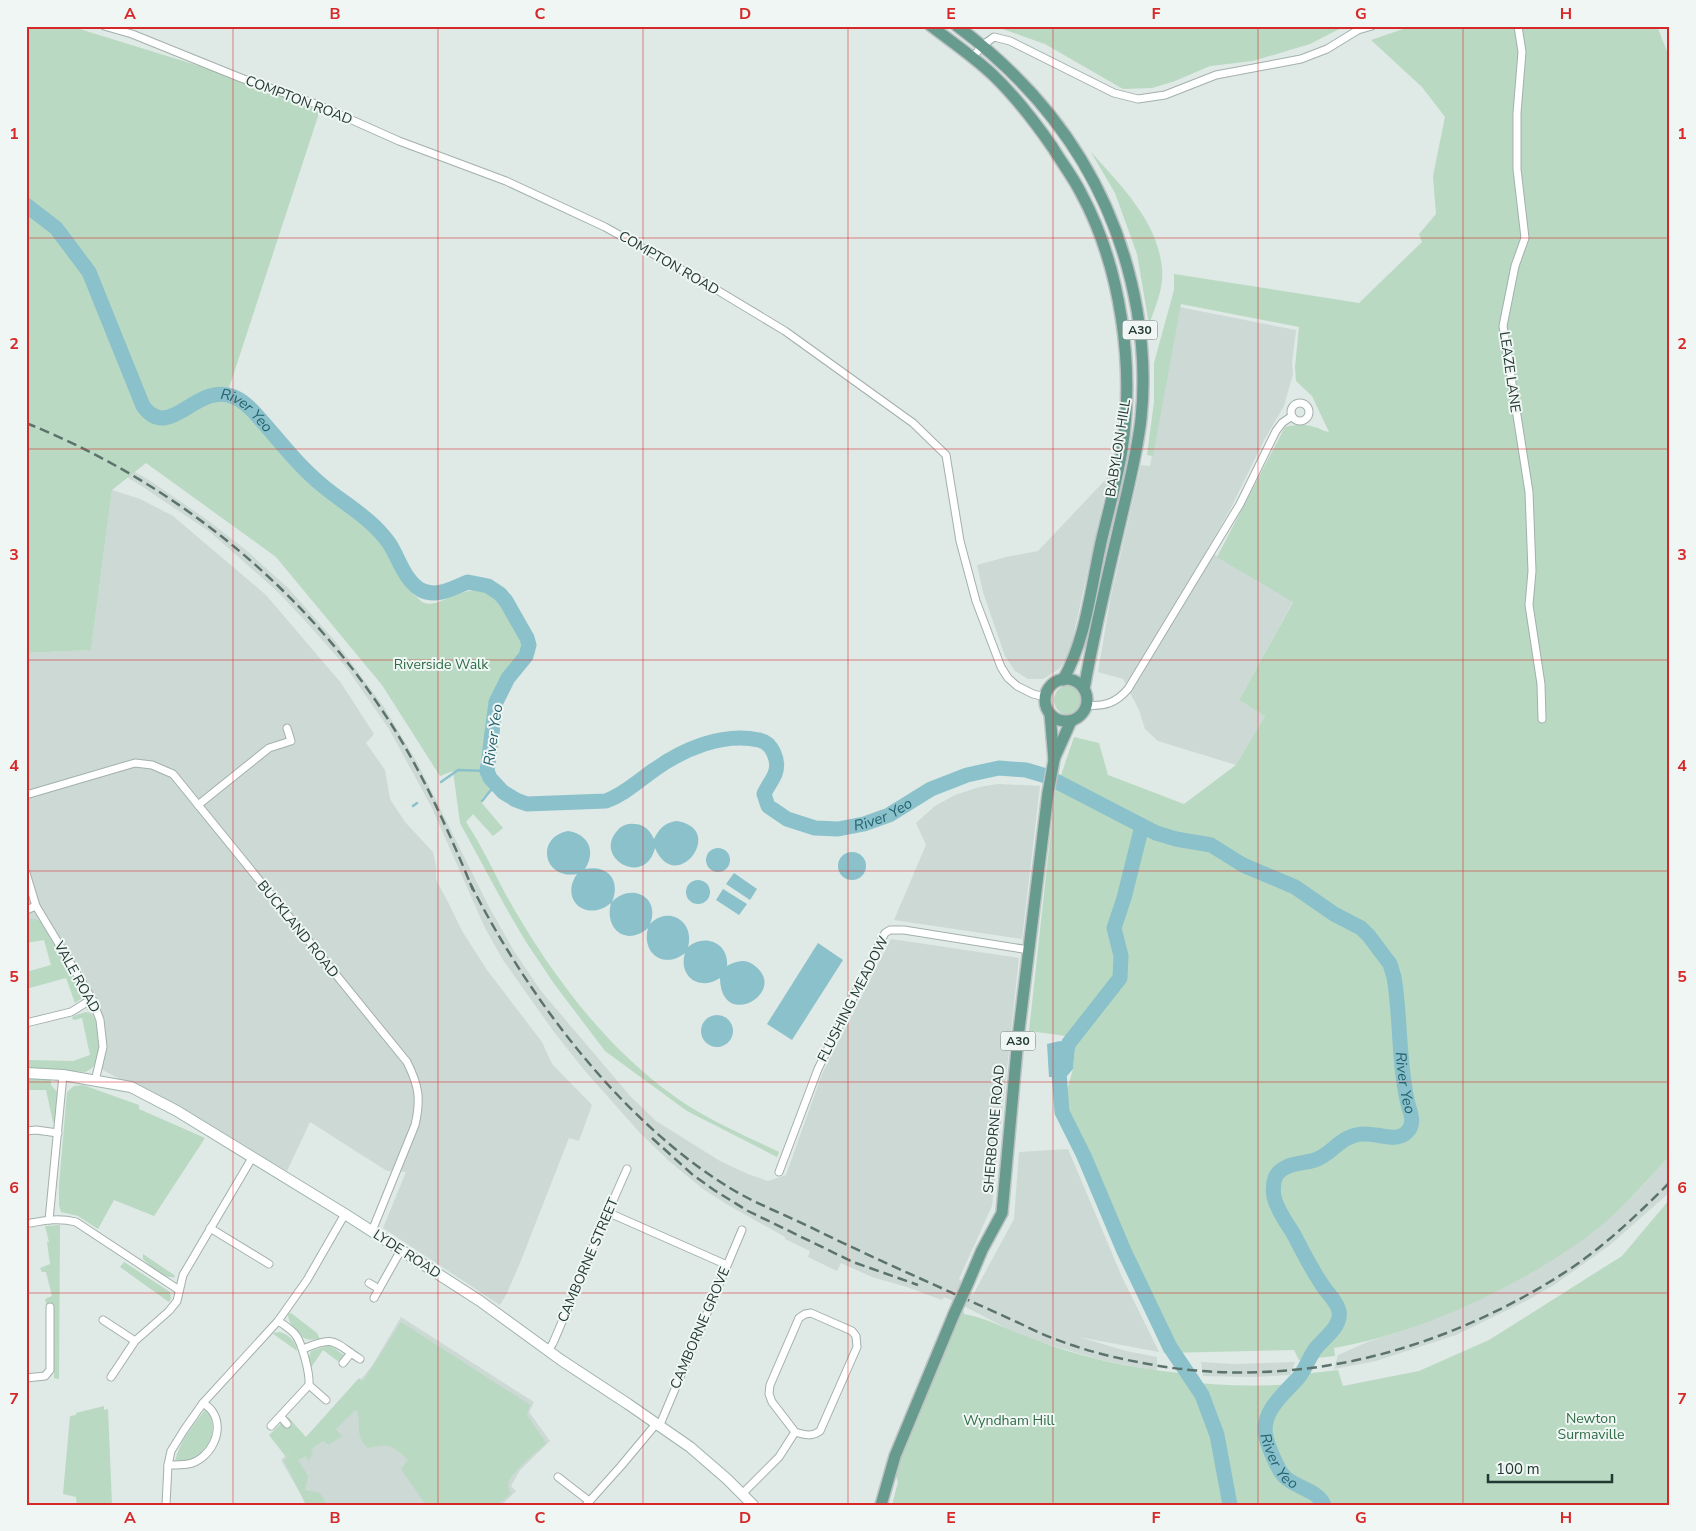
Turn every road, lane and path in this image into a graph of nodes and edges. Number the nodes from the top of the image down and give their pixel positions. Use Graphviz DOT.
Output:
graph roads {
  1 [pos="104,26"];
  2 [pos="931,26"];
  3 [pos="957,26"];
  4 [pos="1372,26"];
  5 [pos="1518,26"];
  6 [pos="983,45"];
  7 [pos="972,58"];
  8 [pos="1292,416"];
  9 [pos="1110,501"];
  10 [pos="1124,505"];
  11 [pos="1063,680"];
  12 [pos="1084,689"];
  13 [pos="1045,697"];
  14 [pos="1086,705"];
  15 [pos="1050,714"];
  16 [pos="1542,719"];
  17 [pos="1071,721"];
  18 [pos="287,728"];
  19 [pos="1054,760"];
  20 [pos="26,795"];
  21 [pos="198,805"];
  22 [pos="26,873"];
  23 [pos="36,906"];
  24 [pos="26,910"];
  25 [pos="1028,950"];
  26 [pos="92,999"];
  27 [pos="26,1022"];
  28 [pos="26,1073"];
  29 [pos="63,1075"];
  30 [pos="95,1081"];
  31 [pos="26,1131"];
  32 [pos="58,1133"];
  33 [pos="252,1158"];
  34 [pos="627,1169"];
  35 [pos="779,1172"];
  36 [pos="607,1212"];
  37 [pos="345,1214"];
  38 [pos="49,1220"];
  39 [pos="31,1223"];
  40 [pos="210,1228"];
  41 [pos="742,1230"];
  42 [pos="372,1232"];
  43 [pos="401,1250"];
  44 [pos="269,1264"];
  45 [pos="728,1265"];
  46 [pos="369,1283"];
  47 [pos="379,1289"];
  48 [pos="179,1290"];
  49 [pos="374,1298"];
  50 [pos="50,1307"];
  51 [pos="103,1320"];
  52 [pos="278,1321"];
  53 [pos="136,1341"];
  54 [pos="303,1349"];
  55 [pos="548,1351"];
  56 [pos="351,1353"];
  57 [pos="360,1359"];
  58 [pos="343,1363"];
  59 [pos="111,1377"];
  60 [pos="26,1378"];
  61 [pos="309,1385"];
  62 [pos="326,1400"];
  63 [pos="203,1403"];
  64 [pos="281,1417"];
  65 [pos="287,1424"];
  66 [pos="658,1425"];
  67 [pos="271,1426"];
  68 [pos="795,1432"];
  69 [pos="168,1465"];
  70 [pos="558,1477"];
  71 [pos="742,1494"];
  72 [pos="881,1502"];
  73 [pos="588,1503"];
  74 [pos="166,1505"];
  75 [pos="752,1505"];
  1 -- 13 [label="street, COMPTON ROAD"];
  2 -- 7 [label="main road, BABYLON HILL / A30"];
  3 -- 6 [label="main road, BABYLON HILL / A30"];
  4 -- 6 [label="street"];
  5 -- 16 [label="street, LEAZE LANE"];
  6 -- 7 [label="street"];
  6 -- 10 [label="main road, BABYLON HILL / A30"];
  7 -- 9 [label="main road, BABYLON HILL / A30"];
  8 -- 14 [label="street"];
  9 -- 10 [label="main road"];
  9 -- 11 [label="main road, BABYLON HILL / A30"];
  10 -- 12 [label="main road, BABYLON HILL / A30"];
  11 -- 12 [label="main road"];
  11 -- 13 [label="main road, A30"];
  12 -- 14 [label="main road, A30"];
  13 -- 15 [label="main road, A30"];
  14 -- 17 [label="main road, A30"];
  15 -- 17 [label="main road"];
  15 -- 19 [label="main road, A30"];
  17 -- 19 [label="main road, A30"];
  18 -- 21 [label="street"];
  19 -- 25 [label="main road, SHERBORNE ROAD / A30"];
  20 -- 21 [label="street, BUCKLAND ROAD"];
  21 -- 42 [label="street, BUCKLAND ROAD"];
  22 -- 23 [label="street, VALE ROAD"];
  23 -- 24 [label="street"];
  23 -- 26 [label="street, VALE ROAD"];
  25 -- 35 [label="street, FLUSHING MEADOW"];
  25 -- 72 [label="main road, SHERBORNE ROAD / A30, bridge"];
  26 -- 27 [label="street"];
  26 -- 30 [label="street, VALE ROAD"];
  28 -- 29 [label="street, LYDE ROAD"];
  29 -- 30 [label="street, LYDE ROAD"];
  29 -- 32 [label="street"];
  30 -- 33 [label="street, LYDE ROAD"];
  31 -- 32 [label="street"];
  32 -- 38 [label="street"];
  33 -- 37 [label="street, LYDE ROAD"];
  33 -- 40 [label="street"];
  34 -- 36 [label="street, CAMBORNE STREET"];
  36 -- 45 [label="street"];
  36 -- 55 [label="street, CAMBORNE STREET"];
  37 -- 42 [label="street, LYDE ROAD"];
  37 -- 52 [label="street"];
  38 -- 39 [label="street"];
  38 -- 48 [label="street"];
  40 -- 44 [label="street"];
  40 -- 48 [label="street"];
  41 -- 45 [label="street, CAMBORNE GROVE"];
  42 -- 43 [label="street, LYDE ROAD"];
  43 -- 47 [label="street"];
  43 -- 55 [label="street, LYDE ROAD"];
  45 -- 66 [label="street, CAMBORNE GROVE"];
  46 -- 47 [label="street"];
  47 -- 49 [label="street"];
  48 -- 53 [label="street"];
  50 -- 60 [label="street"];
  51 -- 53 [label="street"];
  52 -- 54 [label="street"];
  52 -- 63 [label="street"];
  53 -- 59 [label="street"];
  54 -- 56 [label="street"];
  54 -- 61 [label="street"];
  55 -- 66 [label="street, LYDE ROAD"];
  56 -- 57 [label="street"];
  56 -- 58 [label="street"];
  61 -- 62 [label="street"];
  61 -- 64 [label="street"];
  63 -- 69 [label="street"];
  63 -- 69 [label="street"];
  64 -- 65 [label="street"];
  64 -- 67 [label="street"];
  66 -- 71 [label="street, LYDE ROAD"];
  66 -- 73 [label="street, CAMBORNE GROVE"];
  68 -- 68 [label="street"];
  68 -- 71 [label="street"];
  69 -- 74 [label="street"];
  70 -- 73 [label="street"];
  71 -- 75 [label="street, LYDE ROAD"];
}
